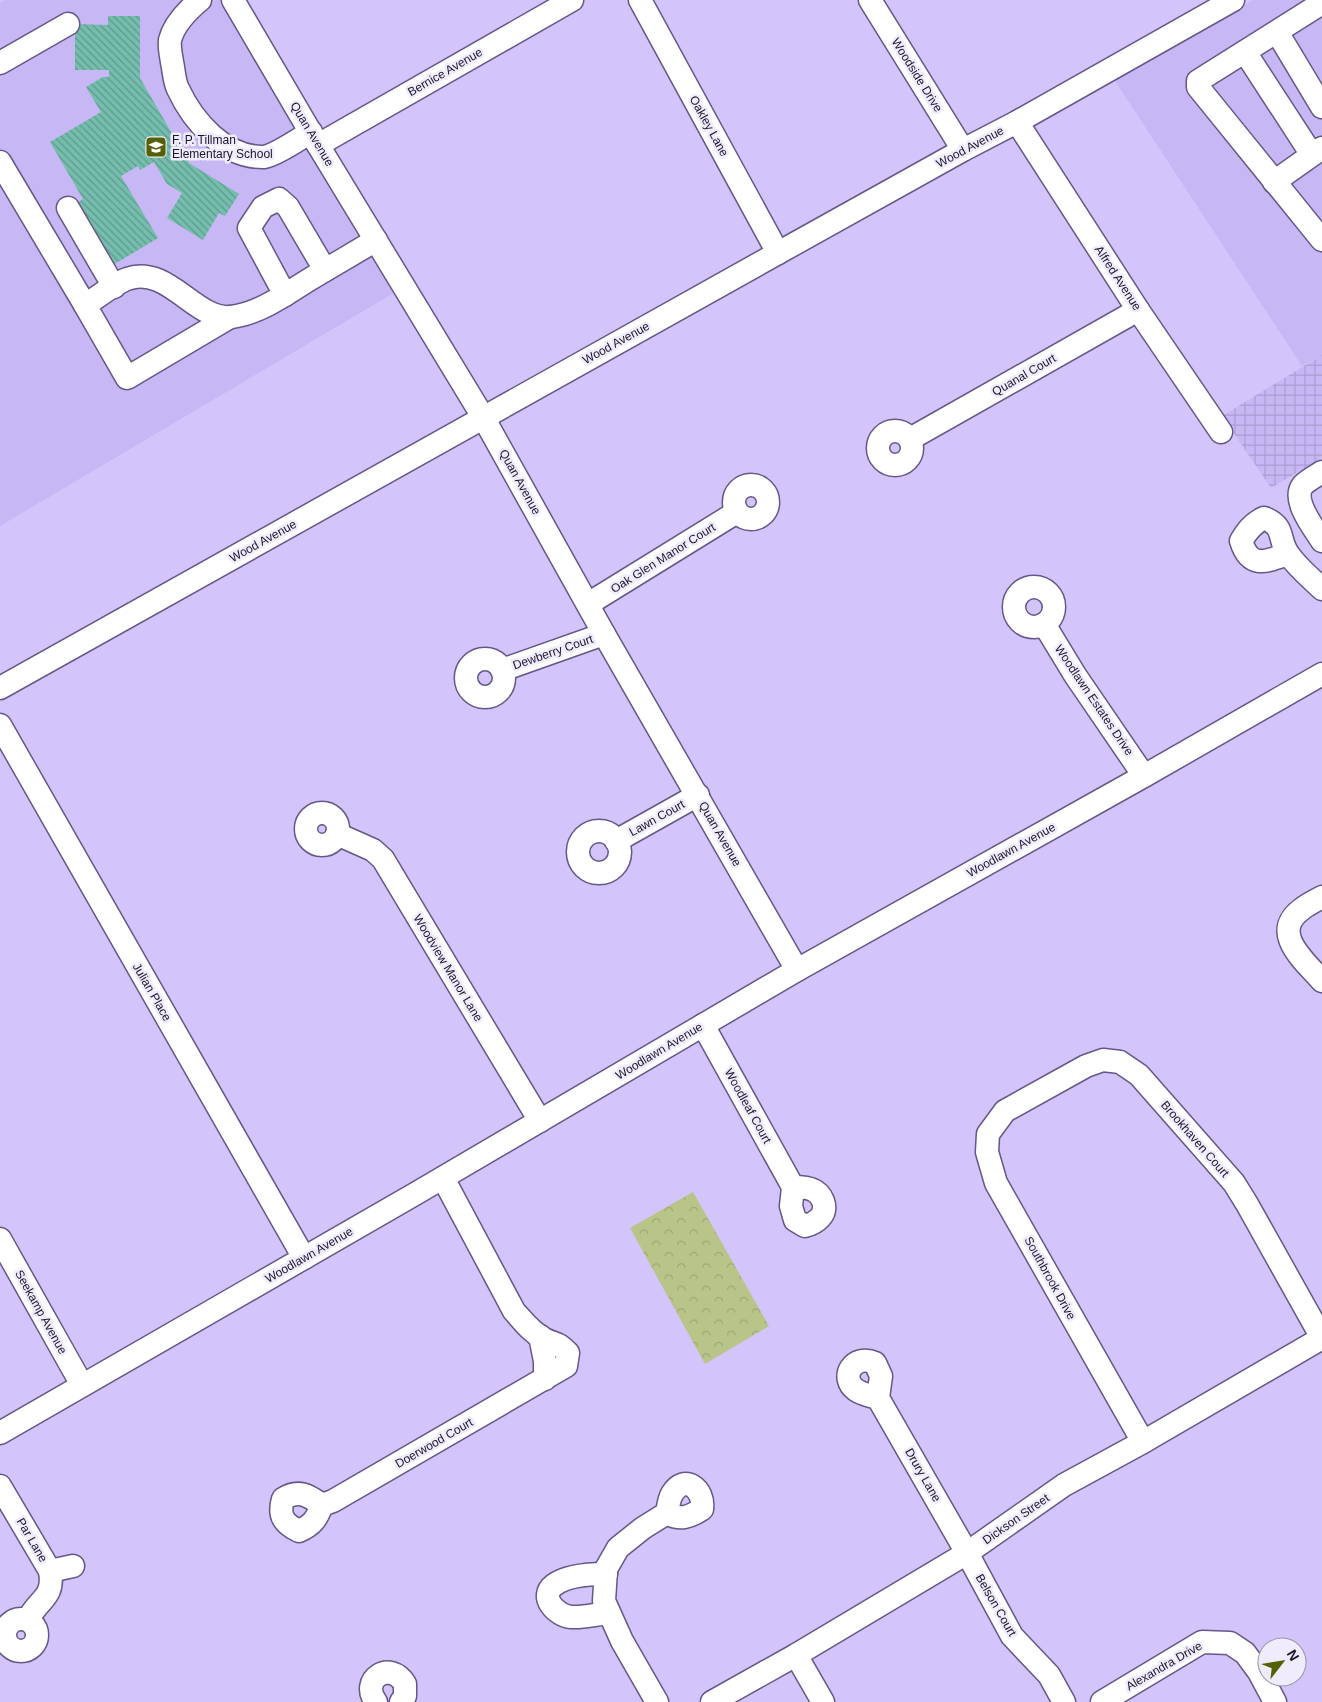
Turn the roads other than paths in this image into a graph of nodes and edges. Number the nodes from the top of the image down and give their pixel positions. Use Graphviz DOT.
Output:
graph roads {
  1 [pos="200,0"];
  2 [pos="233,0"];
  3 [pos="572,0"];
  4 [pos="640,0"];
  5 [pos="870,0"];
  6 [pos="1233,0"];
  7 [pos="1320,10"];
  8 [pos="68,24"];
  9 [pos="1277,32"];
  10 [pos="1245,52"];
  11 [pos="0,63"];
  12 [pos="1322,107"];
  13 [pos="1017,122"];
  14 [pos="315,138"];
  15 [pos="963,150"];
  16 [pos="1317,151"];
  17 [pos="0,162"];
  18 [pos="1274,182"];
  19 [pos="68,208"];
  20 [pos="376,240"];
  21 [pos="1322,240"];
  22 [pos="778,253"];
  23 [pos="325,270"];
  24 [pos="114,287"];
  25 [pos="285,295"];
  26 [pos="85,305"];
  27 [pos="1138,310"];
  28 [pos="230,317"];
  29 [pos="483,417"];
  30 [pos="1221,432"];
  31 [pos="910,439"];
  32 [pos="1322,472"];
  33 [pos="737,512"];
  34 [pos="1322,541"];
  35 [pos="1288,554"];
  36 [pos="1322,589"];
  37 [pos="588,604"];
  38 [pos="1044,624"];
  39 [pos="604,634"];
  40 [pos="502,670"];
  41 [pos="1322,674"];
  42 [pos="0,688"];
  43 [pos="0,726"];
  44 [pos="1144,776"];
  45 [pos="698,795"];
  46 [pos="337,834"];
  47 [pos="616,841"];
  48 [pos="1322,897"];
  49 [pos="797,970"];
  50 [pos="1322,981"];
  51 [pos="703,1025"];
  52 [pos="1005,1111"];
  53 [pos="540,1121"];
  54 [pos="443,1178"];
  55 [pos="793,1187"];
  56 [pos="0,1239"];
  57 [pos="304,1258"];
  58 [pos="1322,1338"];
  59 [pos="82,1385"];
  60 [pos="878,1398"];
  61 [pos="0,1433"];
  62 [pos="1143,1442"];
  63 [pos="0,1486"];
  64 [pos="322,1505"];
  65 [pos="667,1513"];
  66 [pos="967,1553"];
  67 [pos="73,1566"];
  68 [pos="50,1571"];
  69 [pos="606,1574"];
  70 [pos="609,1613"];
  71 [pos="28,1620"];
  72 [pos="796,1655"];
  73 [pos="376,1702"];
  74 [pos="402,1702"];
  75 [pos="657,1702"];
  76 [pos="712,1702"];
  77 [pos="822,1702"];
  78 [pos="1064,1702"];
  79 [pos="1102,1702"];
  80 [pos="1275,1702"];
  1 -- 14 [label="street, Bernice Avenue"];
  2 -- 14 [label="street, Quan Avenue"];
  3 -- 14 [label="street, Bernice Avenue"];
  4 -- 22 [label="street, Oakley Lane"];
  5 -- 15 [label="street, Woodside Drive"];
  6 -- 13 [label="street, Wood Avenue"];
  7 -- 9 [label="street"];
  8 -- 11 [label="street"];
  9 -- 10 [label="street"];
  9 -- 12 [label="street"];
  10 -- 16 [label="street"];
  10 -- 18 [label="street"];
  13 -- 15 [label="street, Wood Avenue"];
  13 -- 27 [label="street, Alfred Avenue"];
  14 -- 20 [label="street, Quan Avenue"];
  15 -- 22 [label="street, Wood Avenue"];
  16 -- 18 [label="street"];
  17 -- 26 [label="street"];
  18 -- 21 [label="street"];
  19 -- 24 [label="street"];
  20 -- 23 [label="street"];
  20 -- 29 [label="street, Quan Avenue"];
  22 -- 29 [label="street, Wood Avenue"];
  23 -- 25 [label="street"];
  23 -- 25 [label="street"];
  24 -- 26 [label="street"];
  24 -- 28 [label="street"];
  25 -- 28 [label="street"];
  26 -- 28 [label="street"];
  27 -- 30 [label="street, Alfred Avenue"];
  27 -- 31 [label="street, Quanal Court"];
  29 -- 37 [label="street, Quan Avenue"];
  29 -- 42 [label="street, Wood Avenue"];
  32 -- 34 [label="street"];
  33 -- 37 [label="street, Oak Glen Manor Court"];
  35 -- 36 [label="street"];
  37 -- 39 [label="street, Quan Avenue"];
  38 -- 44 [label="street, Woodlawn Estates Drive"];
  39 -- 40 [label="street, Dewberry Court"];
  39 -- 45 [label="street, Quan Avenue"];
  41 -- 44 [label="street, Woodlawn Avenue"];
  43 -- 57 [label="street, Julian Place"];
  44 -- 49 [label="street, Woodlawn Avenue"];
  45 -- 47 [label="street, Lawn Court"];
  45 -- 49 [label="street, Quan Avenue"];
  46 -- 53 [label="street, Woodview Manor Lane"];
  48 -- 50 [label="street"];
  49 -- 51 [label="street, Woodlawn Avenue"];
  51 -- 53 [label="street, Woodlawn Avenue"];
  51 -- 55 [label="street, Woodleaf Court"];
  52 -- 58 [label="street, Brookhaven Court"];
  52 -- 62 [label="street, Southbrook Drive"];
  53 -- 54 [label="street, Woodlawn Avenue"];
  54 -- 57 [label="street, Woodlawn Avenue"];
  54 -- 64 [label="street, Doerwood Court"];
  56 -- 59 [label="street, Seekamp Avenue"];
  57 -- 59 [label="street, Woodlawn Avenue"];
  58 -- 62 [label="street, Dickson Street"];
  59 -- 61 [label="street, Woodlawn Avenue"];
  60 -- 66 [label="street, Drury Lane"];
  62 -- 66 [label="street, Dickson Street"];
  63 -- 68 [label="street, Par Lane"];
  65 -- 69 [label="street"];
  66 -- 72 [label="street, Dickson Street"];
  66 -- 78 [label="street, Belson Court"];
  67 -- 68 [label="street"];
  68 -- 71 [label="street, Par Lane"];
  69 -- 70 [label="street"];
  69 -- 70 [label="street"];
  70 -- 75 [label="street"];
  72 -- 76 [label="street, Dickson Street"];
  72 -- 77 [label="street"];
  73 -- 74 [label="street"];
  79 -- 80 [label="street, Alexandra Drive"];
}
